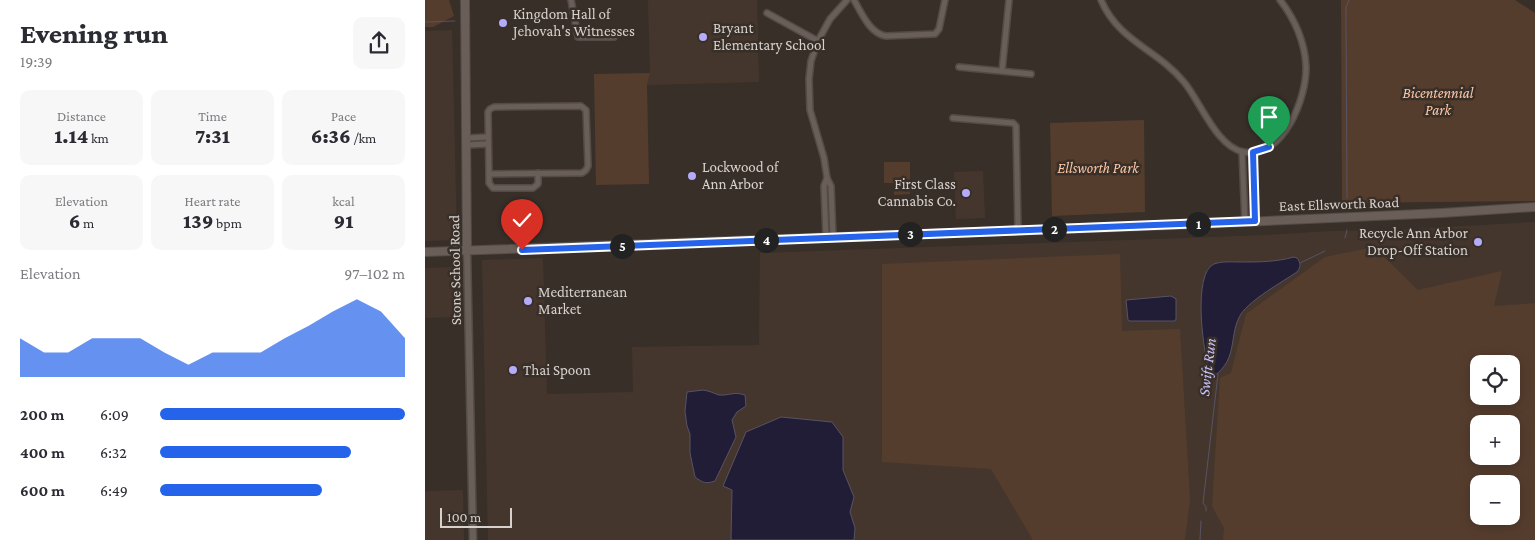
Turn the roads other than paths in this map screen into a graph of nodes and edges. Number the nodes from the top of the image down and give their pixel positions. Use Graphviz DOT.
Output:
graph roads {
  1 [pos="465,0"];
  2 [pos="571,0"];
  3 [pos="847,0"];
  4 [pos="853,0"];
  5 [pos="945,0"];
  6 [pos="1009,0"];
  7 [pos="1101,0"];
  8 [pos="1280,0"];
  9 [pos="767,13"];
  10 [pos="614,36"];
  11 [pos="818,41"];
  12 [pos="959,67"];
  13 [pos="1002,71"];
  14 [pos="1031,74"];
  15 [pos="953,118"];
  16 [pos="488,137"];
  17 [pos="467,141"];
  18 [pos="488,144"];
  19 [pos="1242,152"];
  20 [pos="1253,152"];
  21 [pos="538,173"];
  22 [pos="489,174"];
  23 [pos="1535,207"];
  24 [pos="1255,221"];
  25 [pos="1245,222"];
  26 [pos="1018,230"];
  27 [pos="830,238"];
  28 [pos="467,251"];
  29 [pos="425,252"];
  30 [pos="473,540"];
  1 -- 17 [label="main road, Stone School Road"];
  2 -- 10 [label="street"];
  3 -- 11 [label="street"];
  4 -- 5 [label="street"];
  6 -- 13 [label="street"];
  7 -- 19 [label="street"];
  8 -- 20 [label="street"];
  9 -- 11 [label="street"];
  11 -- 27 [label="street"];
  12 -- 13 [label="street"];
  13 -- 14 [label="street"];
  15 -- 26 [label="street"];
  16 -- 17 [label="street"];
  16 -- 18 [label="street"];
  16 -- 21 [label="street"];
  17 -- 18 [label="street"];
  17 -- 28 [label="main road, Stone School Road"];
  18 -- 22 [label="street"];
  19 -- 20 [label="street"];
  19 -- 25 [label="street"];
  20 -- 24 [label="street"];
  21 -- 22 [label="street"];
  21 -- 22 [label="street"];
  23 -- 24 [label="main road, East Ellsworth Road"];
  24 -- 25 [label="main road, East Ellsworth Road"];
  25 -- 26 [label="main road, East Ellsworth Road"];
  26 -- 27 [label="main road, East Ellsworth Road"];
  27 -- 28 [label="main road, East Ellsworth Road"];
  28 -- 29 [label="main road, East Ellsworth Road"];
  28 -- 30 [label="street, Stone School Road"];
}
